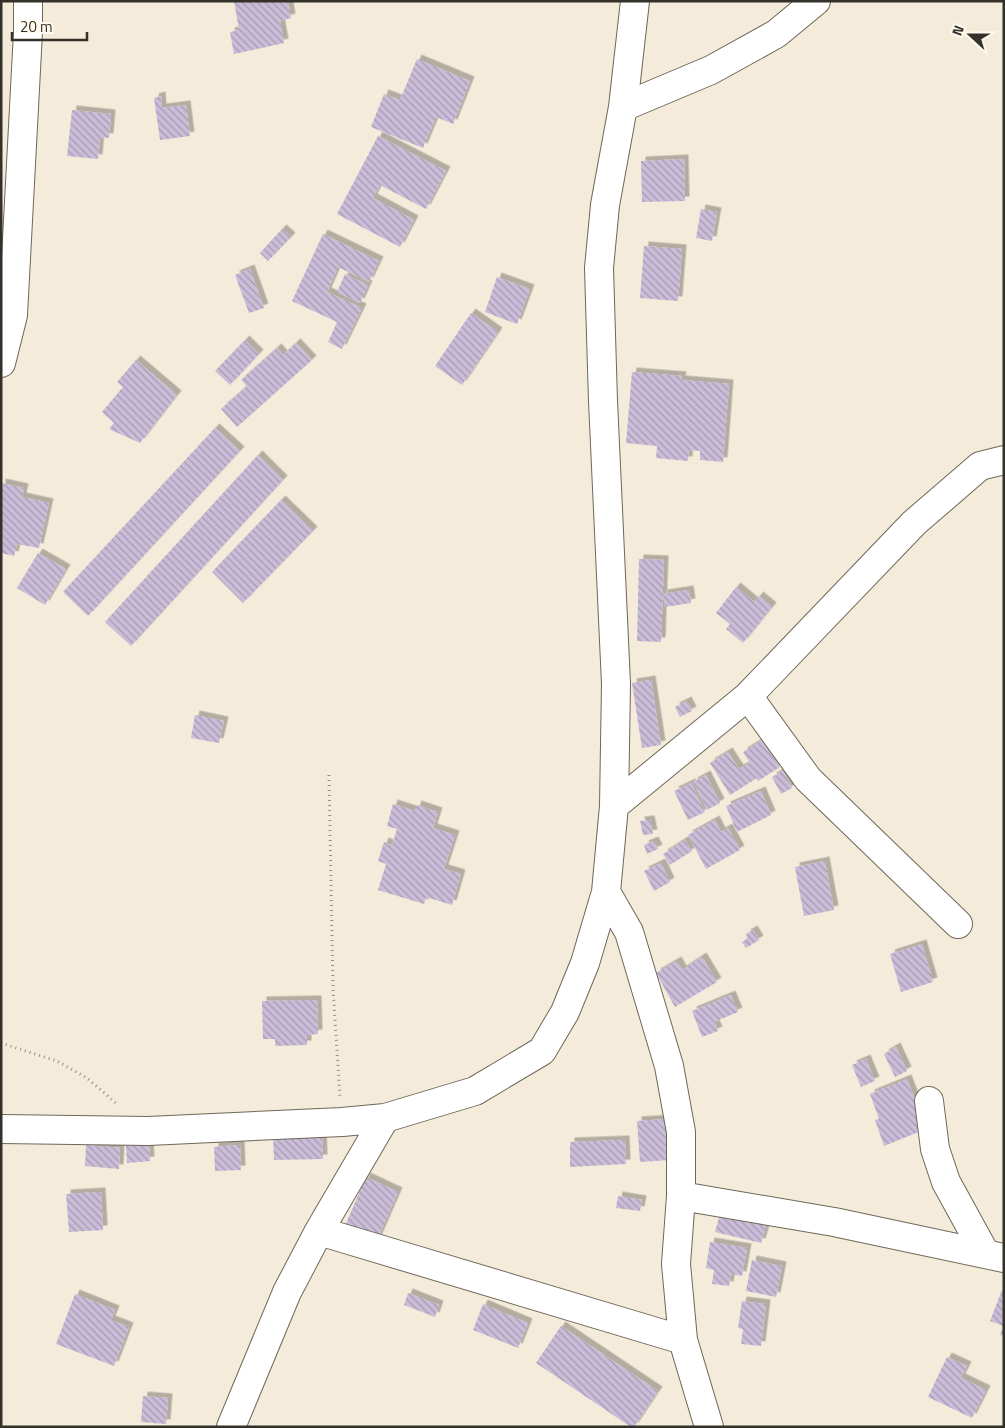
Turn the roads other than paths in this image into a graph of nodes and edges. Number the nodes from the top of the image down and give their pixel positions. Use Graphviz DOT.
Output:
graph roads {
  1 [pos="28,1"];
  2 [pos="635,1"];
  3 [pos="816,1"];
  4 [pos="623,107"];
  5 [pos="1,363"];
  6 [pos="1004,460"];
  7 [pos="748,696"];
  8 [pos="614,806"];
  9 [pos="606,892"];
  10 [pos="958,924"];
  11 [pos="929,1101"];
  12 [pos="385,1118"];
  13 [pos="1,1129"];
  14 [pos="681,1196"];
  15 [pos="319,1230"];
  16 [pos="994,1255"];
  17 [pos="683,1340"];
  18 [pos="231,1427"];
  19 [pos="709,1427"];
  1 -- 5 [label="street"];
  2 -- 4 [label="street"];
  3 -- 4 [label="street"];
  4 -- 8 [label="street"];
  6 -- 7 [label="street"];
  7 -- 8 [label="street"];
  7 -- 10 [label="street"];
  8 -- 9 [label="street"];
  9 -- 12 [label="street"];
  9 -- 14 [label="street"];
  11 -- 16 [label="street"];
  12 -- 13 [label="street"];
  12 -- 15 [label="street"];
  14 -- 16 [label="street"];
  14 -- 17 [label="street"];
  15 -- 17 [label="street"];
  15 -- 18 [label="street"];
  17 -- 19 [label="street"];
}
